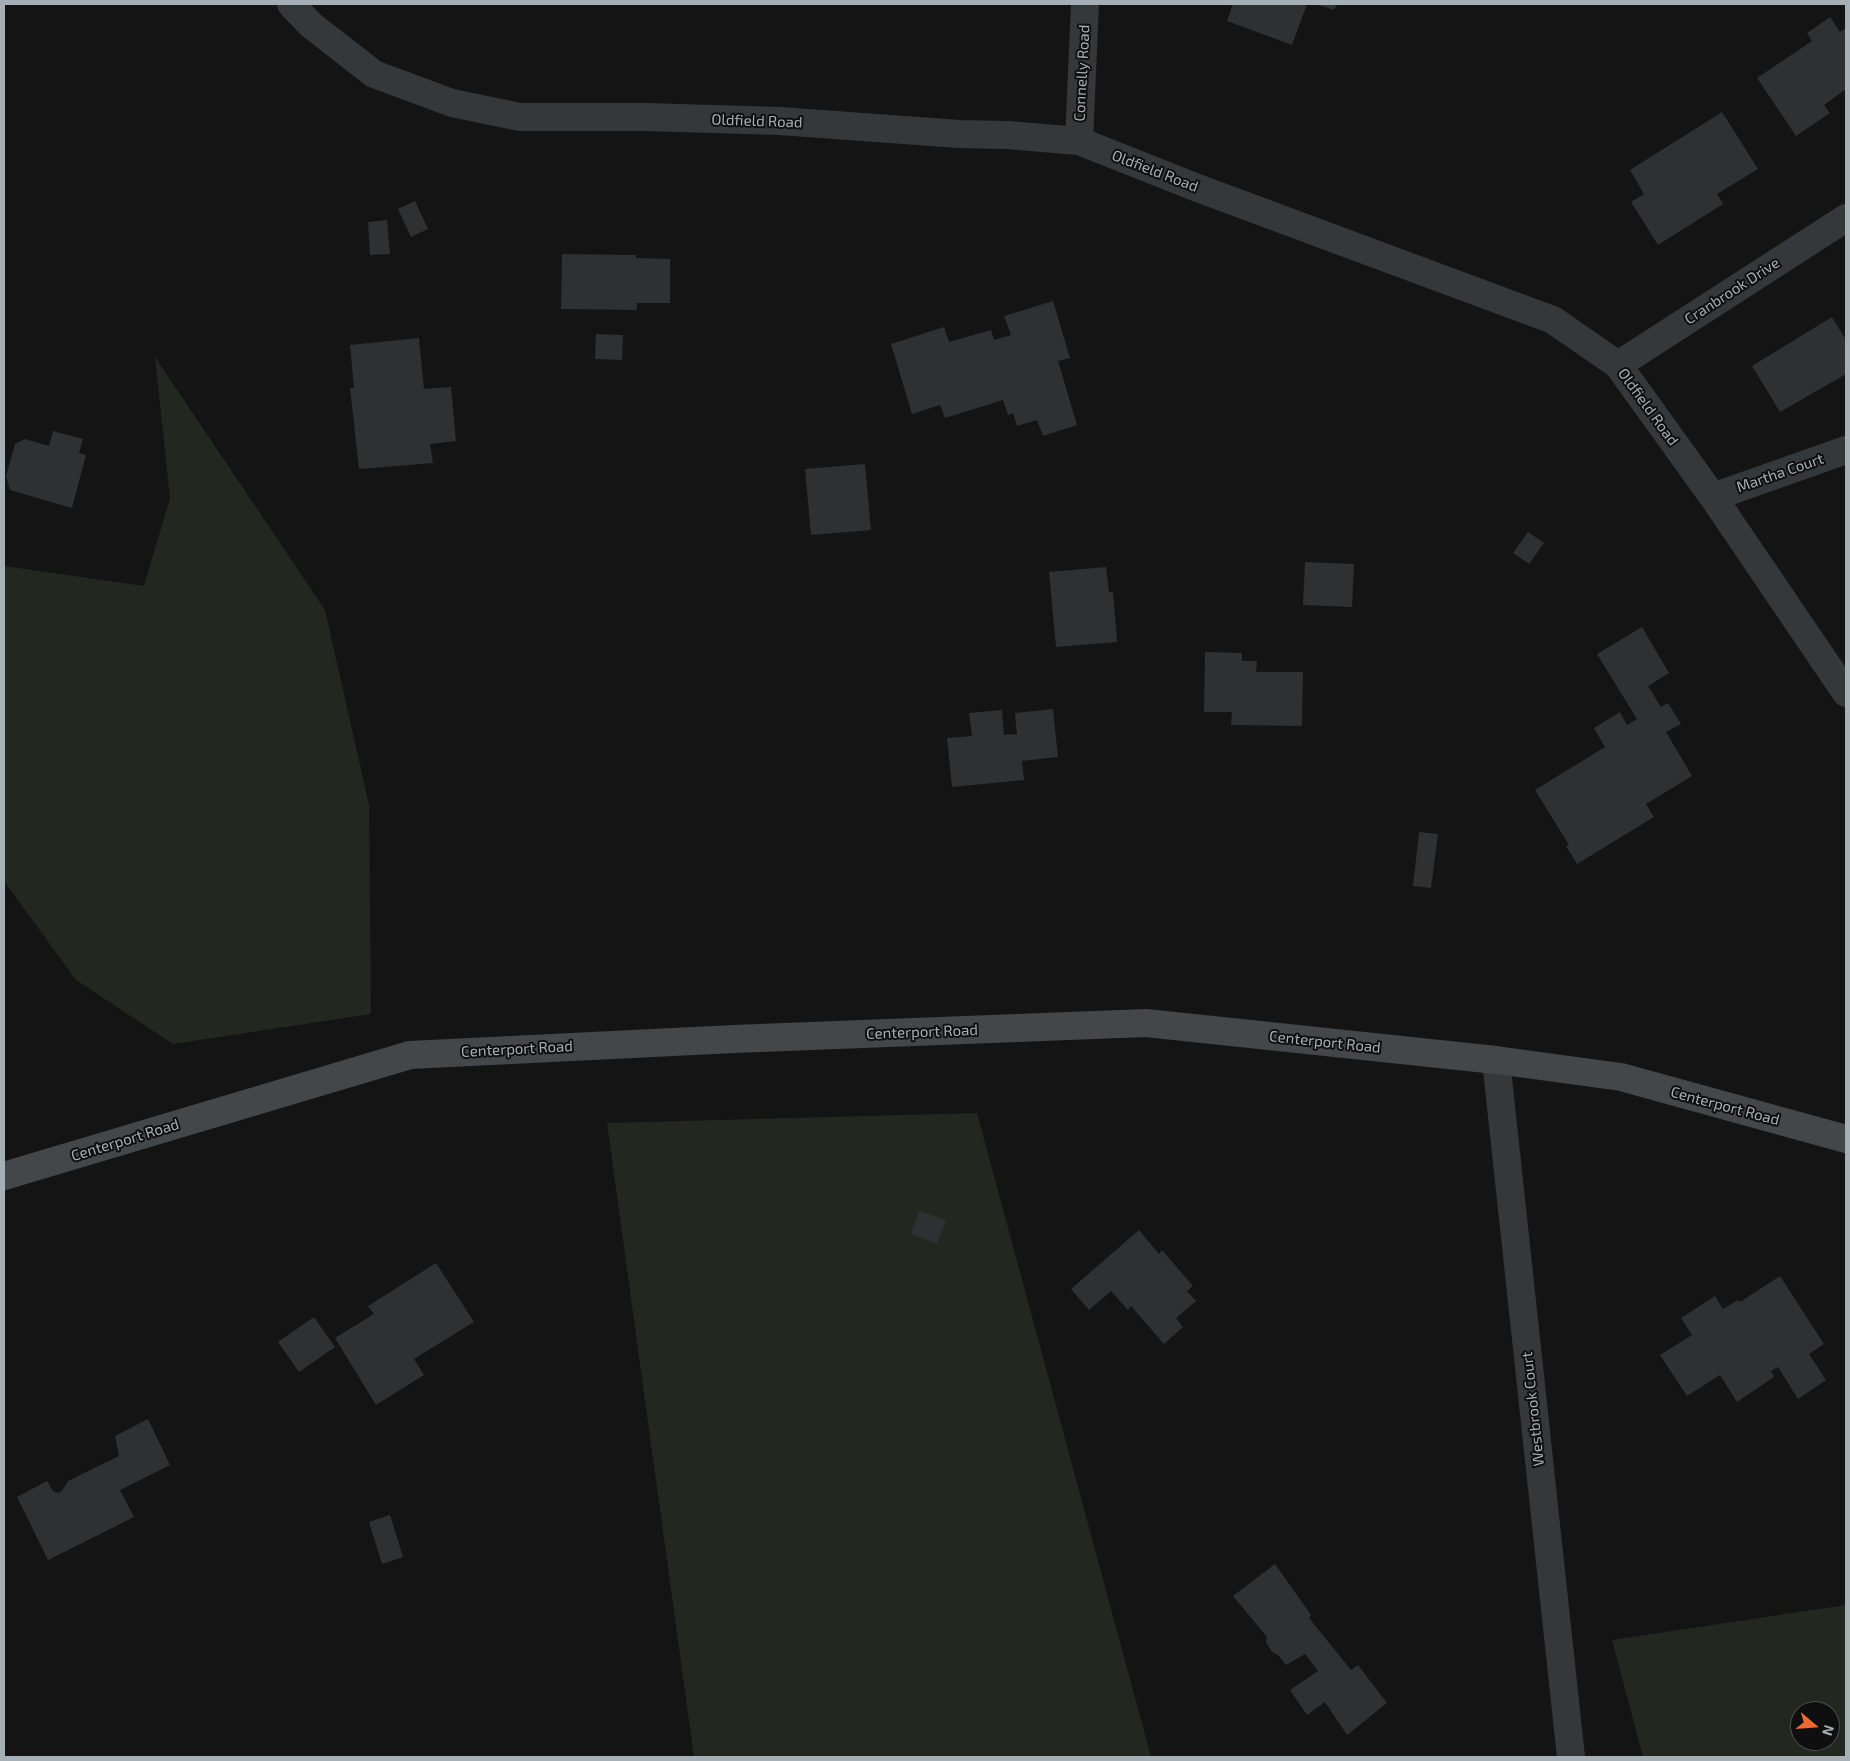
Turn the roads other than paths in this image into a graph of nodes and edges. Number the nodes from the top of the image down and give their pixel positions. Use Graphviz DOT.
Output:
graph roads {
  1 [pos="290,4"];
  2 [pos="1086,4"];
  3 [pos="1079,141"];
  4 [pos="1846,218"];
  5 [pos="1618,365"];
  6 [pos="1846,450"];
  7 [pos="1713,497"];
  8 [pos="1846,693"];
  9 [pos="1496,1060"];
  10 [pos="1846,1139"];
  11 [pos="4,1176"];
  12 [pos="1571,1757"];
  1 -- 3 [label="street, Oldfield Road"];
  2 -- 3 [label="street, Connelly Road"];
  3 -- 5 [label="street, Oldfield Road"];
  4 -- 5 [label="street, Cranbrook Drive"];
  5 -- 7 [label="street, Oldfield Road"];
  6 -- 7 [label="street, Martha Court"];
  7 -- 8 [label="street, Oldfield Road"];
  9 -- 10 [label="main road, Centerport Road"];
  9 -- 11 [label="main road, Centerport Road"];
  9 -- 12 [label="street, Westbrook Court"];
}
